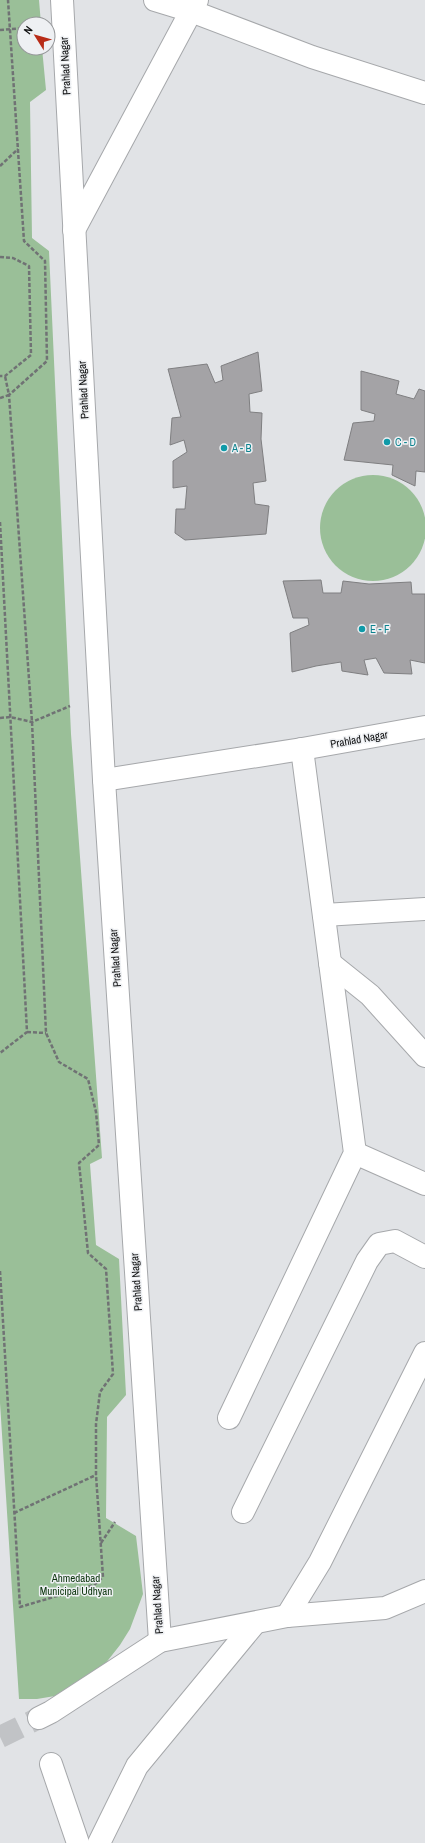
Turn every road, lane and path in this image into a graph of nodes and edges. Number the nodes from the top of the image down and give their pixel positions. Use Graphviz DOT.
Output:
graph roads {
  1 [pos="8,0"];
  2 [pos="62,0"];
  3 [pos="155,0"];
  4 [pos="194,6"];
  5 [pos="9,29"];
  6 [pos="16,29"];
  7 [pos="0,30"];
  8 [pos="425,93"];
  9 [pos="18,148"];
  10 [pos="0,166"];
  11 [pos="74,230"];
  12 [pos="0,257"];
  13 [pos="0,376"];
  14 [pos="5,376"];
  15 [pos="9,395"];
  16 [pos="0,398"];
  17 [pos="0,522"];
  18 [pos="70,706"];
  19 [pos="10,717"];
  20 [pos="0,718"];
  21 [pos="32,722"];
  22 [pos="425,728"];
  23 [pos="302,749"];
  24 [pos="104,780"];
  25 [pos="425,909"];
  26 [pos="324,915"];
  27 [pos="330,963"];
  28 [pos="27,1032"];
  29 [pos="46,1033"];
  30 [pos="0,1053"];
  31 [pos="425,1056"];
  32 [pos="355,1153"];
  33 [pos="425,1184"];
  34 [pos="425,1257"];
  35 [pos="0,1271"];
  36 [pos="425,1353"];
  37 [pos="229,1418"];
  38 [pos="96,1475"];
  39 [pos="243,1512"];
  40 [pos="14,1513"];
  41 [pos="115,1522"];
  42 [pos="101,1544"];
  43 [pos="425,1591"];
  44 [pos="287,1616"];
  45 [pos="255,1623"];
  46 [pos="160,1641"];
  47 [pos="39,1718"];
  48 [pos="51,1764"];
  49 [pos="78,1843"];
  50 [pos="99,1843"];
  1 -- 5 [label="path"];
  2 -- 11 [label="street, Prahlad Nagar"];
  3 -- 4 [label="street"];
  4 -- 8 [label="street"];
  4 -- 11 [label="street"];
  5 -- 6 [label="path"];
  5 -- 7 [label="path"];
  5 -- 9 [label="path"];
  9 -- 10 [label="path"];
  9 -- 15 [label="path"];
  11 -- 24 [label="street, Prahlad Nagar"];
  12 -- 14 [label="path"];
  13 -- 14 [label="path"];
  14 -- 15 [label="path"];
  15 -- 16 [label="path"];
  15 -- 21 [label="path"];
  17 -- 19 [label="path"];
  18 -- 21 [label="path"];
  19 -- 20 [label="path"];
  19 -- 21 [label="path"];
  19 -- 28 [label="path"];
  21 -- 29 [label="path"];
  22 -- 23 [label="street, Prahlad Nagar"];
  23 -- 24 [label="street, Prahlad Nagar"];
  23 -- 26 [label="street"];
  24 -- 46 [label="street, Prahlad Nagar"];
  25 -- 26 [label="street"];
  26 -- 27 [label="street"];
  27 -- 31 [label="street"];
  27 -- 32 [label="street"];
  28 -- 29 [label="path"];
  28 -- 30 [label="path"];
  29 -- 38 [label="path"];
  32 -- 33 [label="street"];
  32 -- 37 [label="street"];
  34 -- 39 [label="street"];
  35 -- 40 [label="path"];
  36 -- 44 [label="street"];
  38 -- 40 [label="path"];
  38 -- 42 [label="path"];
  40 -- 42 [label="path"];
  41 -- 42 [label="path"];
  43 -- 44 [label="street"];
  44 -- 45 [label="street"];
  45 -- 46 [label="street"];
  45 -- 50 [label="street"];
  46 -- 47 [label="street, Prahlad Nagar"];
  48 -- 49 [label="street"];
}
